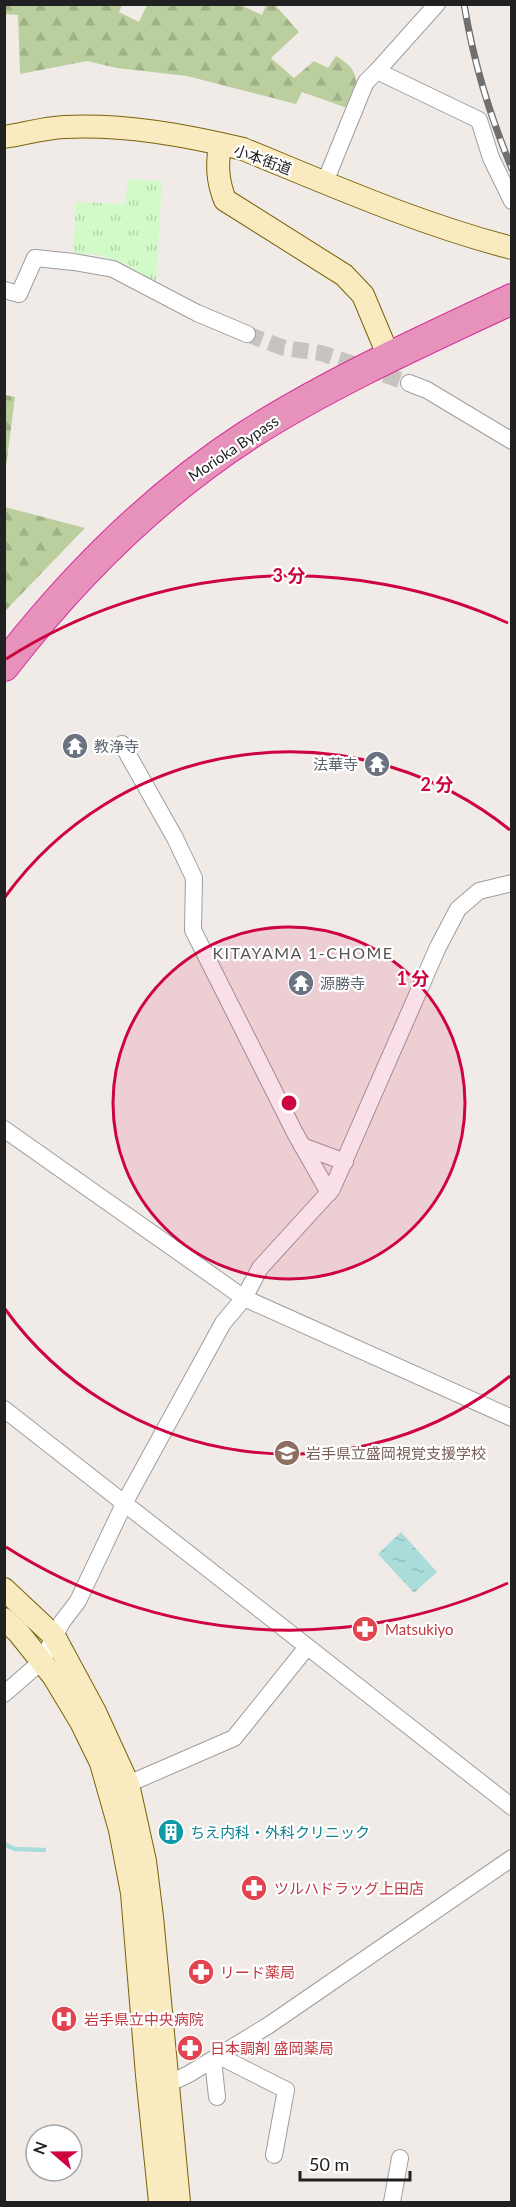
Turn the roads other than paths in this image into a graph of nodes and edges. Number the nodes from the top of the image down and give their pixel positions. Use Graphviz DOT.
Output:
graph roads {
  1 [pos="429,8"];
  2 [pos="377,71"];
  3 [pos="4,137"];
  4 [pos="220,144"];
  5 [pos="325,182"];
  6 [pos="512,201"];
  7 [pos="512,248"];
  8 [pos="512,279"];
  9 [pos="4,290"];
  10 [pos="512,299"];
  11 [pos="247,334"];
  12 [pos="386,349"];
  13 [pos="409,383"];
  14 [pos="511,438"];
  15 [pos="4,645"];
  16 [pos="4,666"];
  17 [pos="122,744"];
  18 [pos="512,883"];
  19 [pos="4,1129"];
  20 [pos="302,1146"];
  21 [pos="345,1162"];
  22 [pos="329,1193"];
  23 [pos="244,1298"];
  24 [pos="4,1409"];
  25 [pos="512,1418"];
  26 [pos="125,1502"];
  27 [pos="4,1590"];
  28 [pos="4,1619"];
  29 [pos="54,1636"];
  30 [pos="307,1647"];
  31 [pos="42,1661"];
  32 [pos="4,1694"];
  33 [pos="118,1785"];
  34 [pos="512,1807"];
  35 [pos="512,1857"];
  36 [pos="216,2058"];
  37 [pos="158,2089"];
  38 [pos="218,2097"];
  39 [pos="274,2156"];
  40 [pos="400,2158"];
  41 [pos="160,2202"];
  42 [pos="179,2202"];
  43 [pos="392,2202"];
  1 -- 2 [label="street"];
  2 -- 5 [label="street"];
  2 -- 6 [label="street"];
  3 -- 4 [label="street, 小本街道"];
  4 -- 5 [label="street, 小本街道"];
  4 -- 12 [label="street"];
  5 -- 7 [label="street, 小本街道"];
  8 -- 12 [label="highway, Morioka Bypass"];
  9 -- 11 [label="street"];
  10 -- 12 [label="highway, Morioka Bypass"];
  12 -- 15 [label="highway, Morioka Bypass"];
  12 -- 16 [label="highway, Morioka Bypass"];
  13 -- 14 [label="street"];
  17 -- 20 [label="street"];
  18 -- 21 [label="street"];
  19 -- 23 [label="street"];
  20 -- 21 [label="street"];
  20 -- 22 [label="street"];
  21 -- 22 [label="street"];
  22 -- 23 [label="street"];
  23 -- 25 [label="street"];
  23 -- 26 [label="street"];
  24 -- 26 [label="street"];
  26 -- 29 [label="street"];
  26 -- 30 [label="street"];
  27 -- 29 [label="street"];
  28 -- 31 [label="street"];
  29 -- 31 [label="street"];
  29 -- 33 [label="street"];
  30 -- 33 [label="street"];
  30 -- 34 [label="street"];
  31 -- 32 [label="street"];
  31 -- 33 [label="street"];
  33 -- 37 [label="street"];
  35 -- 36 [label="street"];
  36 -- 37 [label="street"];
  36 -- 38 [label="street"];
  36 -- 39 [label="street"];
  37 -- 41 [label="street"];
  37 -- 42 [label="street"];
  40 -- 43 [label="street"];
}
